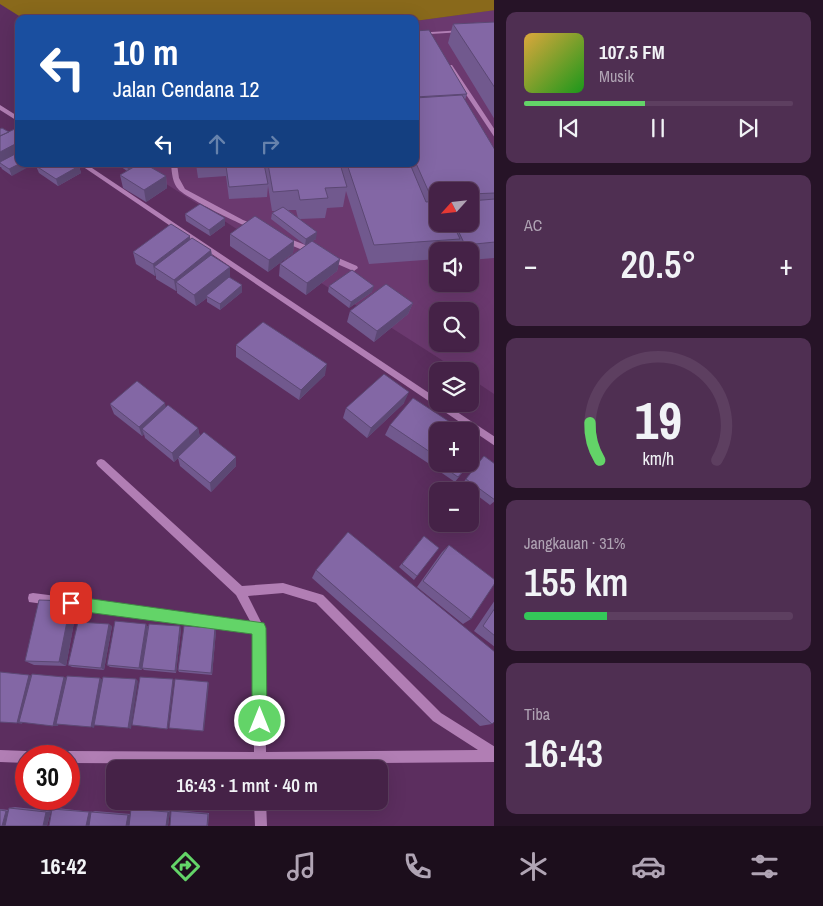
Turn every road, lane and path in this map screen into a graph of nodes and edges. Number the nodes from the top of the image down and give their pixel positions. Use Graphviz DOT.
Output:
graph roads {
  1 [pos="466,31"];
  2 [pos="419,34"];
  3 [pos="429,34"];
  4 [pos="434,41"];
  5 [pos="444,57"];
  6 [pos="0,108"];
  7 [pos="15,117"];
  8 [pos="494,136"];
  9 [pos="86,167"];
  10 [pos="174,167"];
  11 [pos="258,229"];
  12 [pos="276,236"];
  13 [pos="354,268"];
  14 [pos="494,442"];
  15 [pos="101,463"];
  16 [pos="240,591"];
  17 [pos="33,598"];
  18 [pos="259,628"];
  19 [pos="494,755"];
  20 [pos="0,756"];
  21 [pos="15,757"];
  22 [pos="80,757"];
  23 [pos="151,760"];
  24 [pos="260,760"];
  25 [pos="364,760"];
  26 [pos="260,810"];
  27 [pos="260,826"];
  1 -- 3 [label="street"];
  2 -- 3 [label="street"];
  3 -- 4 [label="street"];
  5 -- 8 [label="street"];
  6 -- 7 [label="street"];
  9 -- 14 [label="street"];
  10 -- 11 [label="street"];
  12 -- 13 [label="street"];
  15 -- 16 [label="street"];
  16 -- 18 [label="street"];
  16 -- 19 [label="street"];
  17 -- 18 [label="street"];
  18 -- 24 [label="street"];
  19 -- 25 [label="street"];
  20 -- 21 [label="street"];
  22 -- 23 [label="street"];
  26 -- 27 [label="street"];
}
